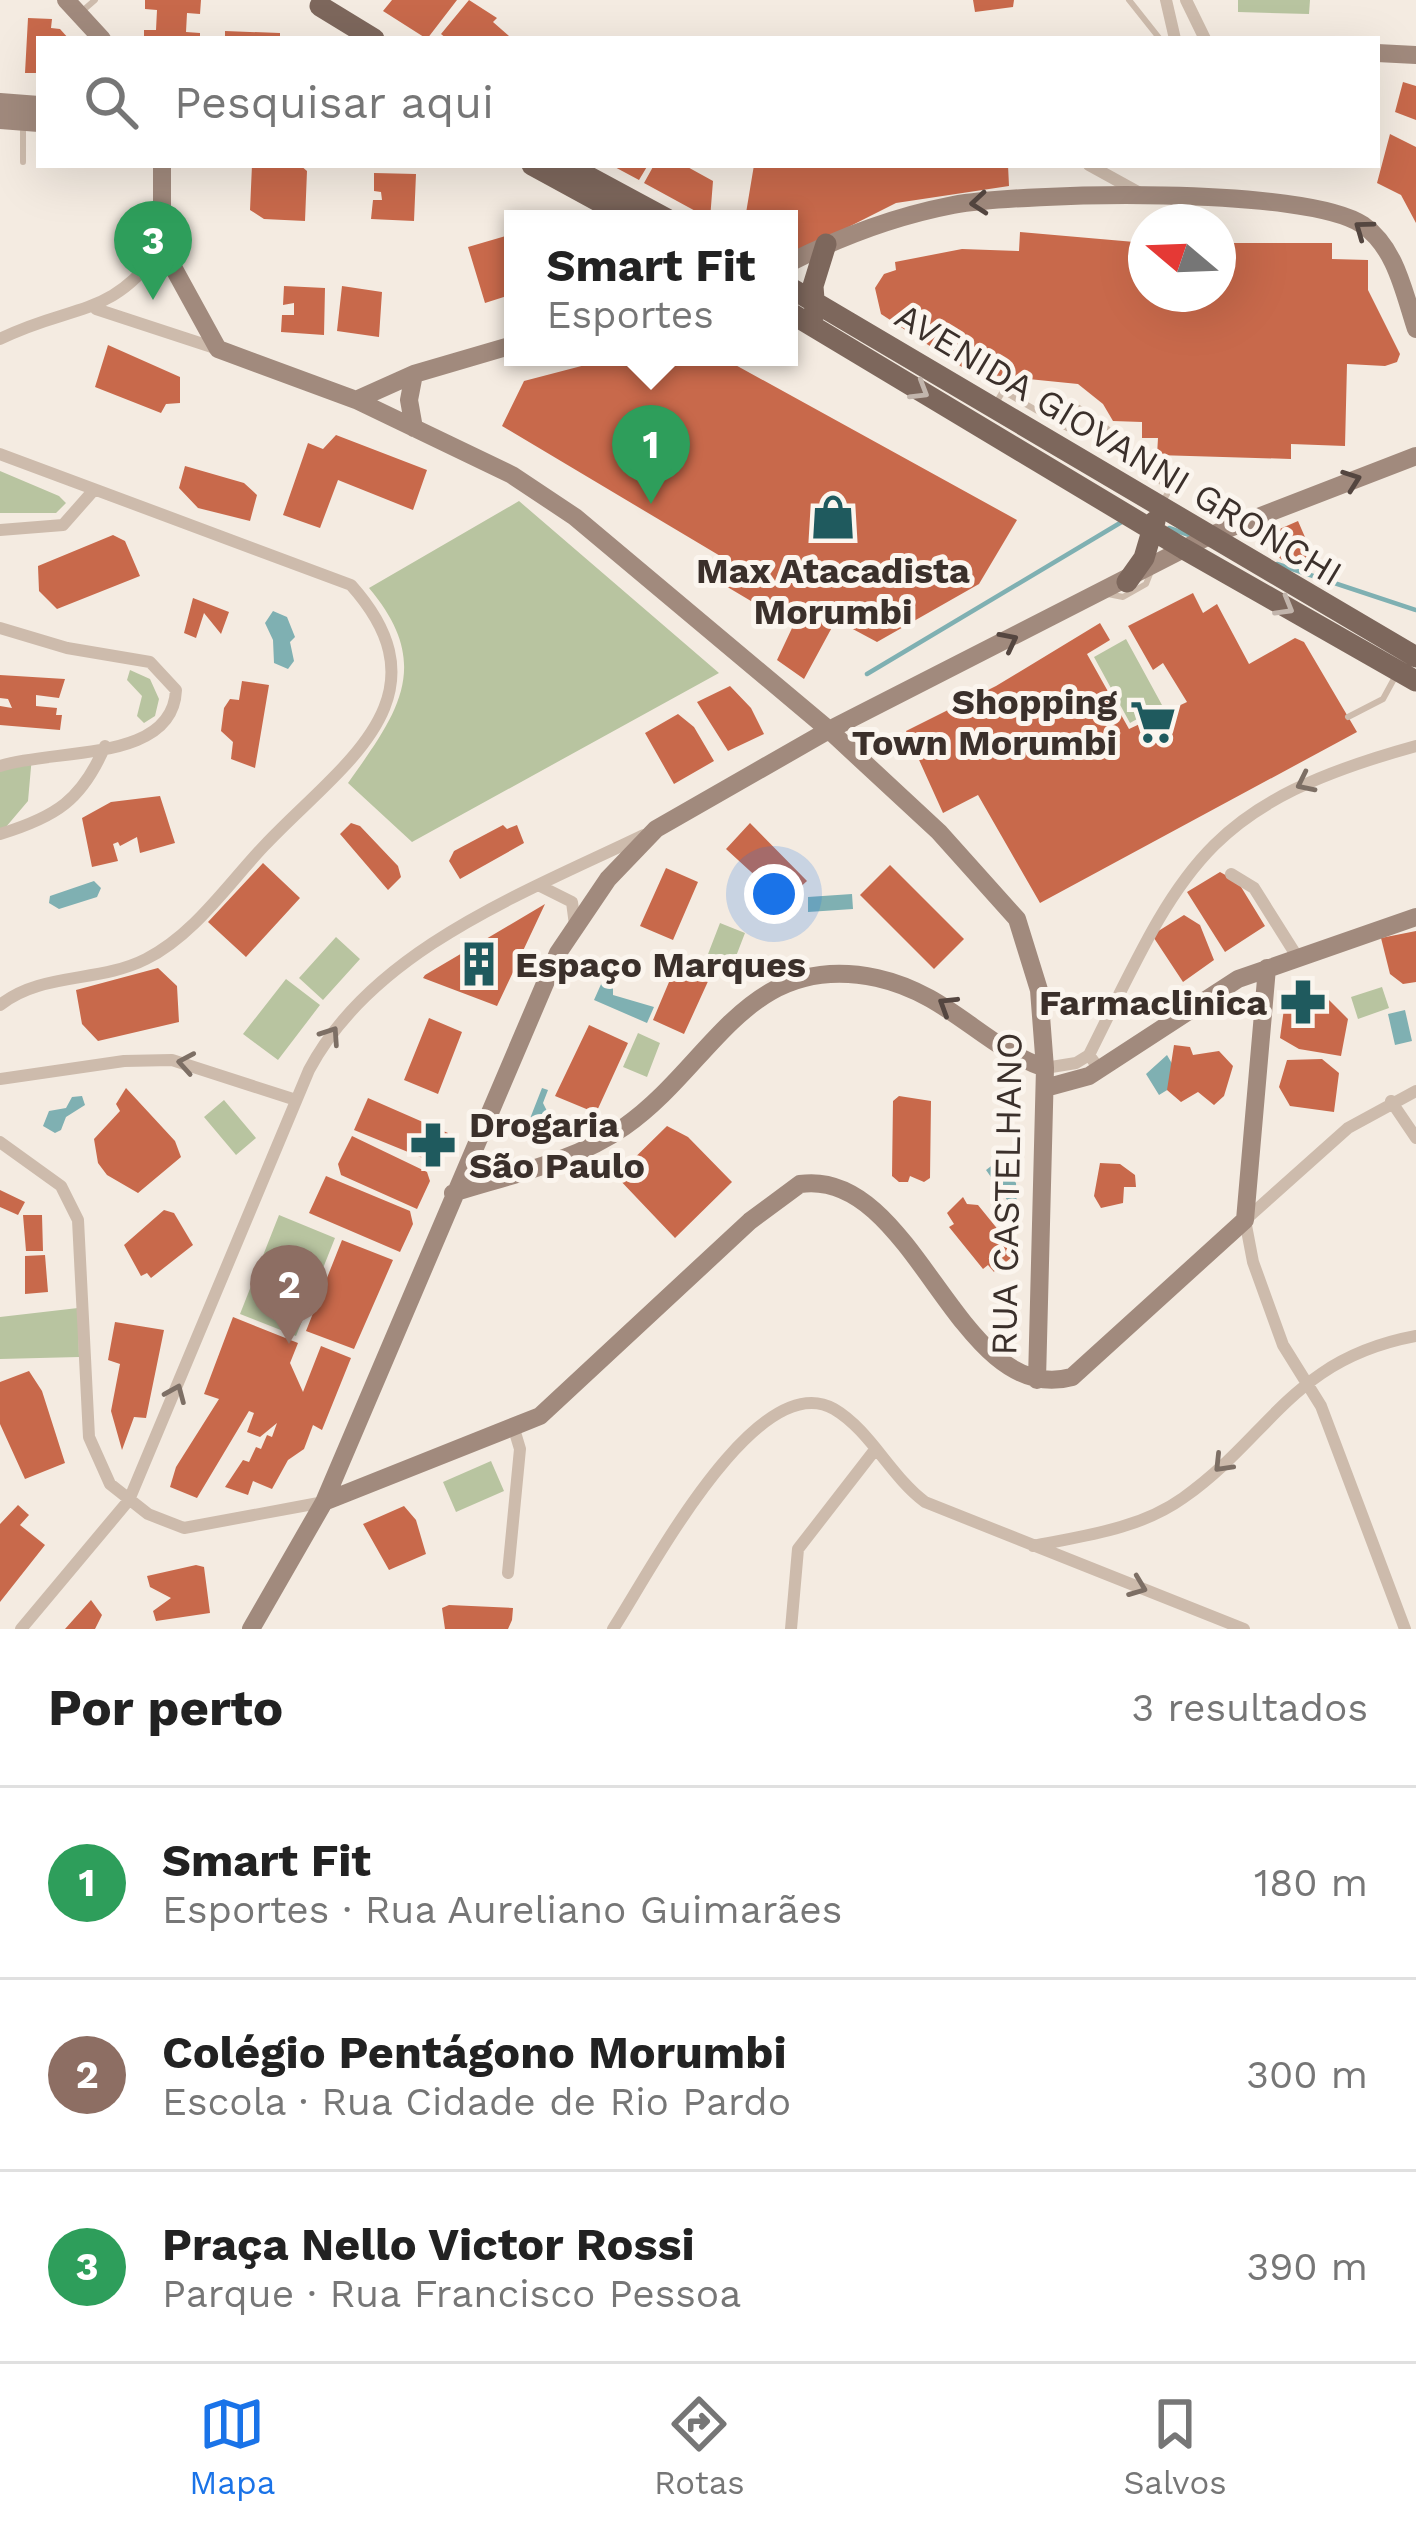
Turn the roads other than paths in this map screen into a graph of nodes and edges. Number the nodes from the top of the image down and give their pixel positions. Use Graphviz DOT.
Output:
graph roads {
  1 [pos="95,0"];
  2 [pos="1129,0"];
  3 [pos="1166,0"];
  4 [pos="1186,0"];
  5 [pos="316,3"];
  6 [pos="73,7"];
  7 [pos="99,36"];
  8 [pos="345,36"];
  9 [pos="369,36"];
  10 [pos="1158,36"];
  11 [pos="1174,36"];
  12 [pos="1203,36"];
  13 [pos="1380,53"];
  14 [pos="1416,56"];
  15 [pos="0,102"];
  16 [pos="36,105"];
  17 [pos="0,121"];
  18 [pos="31,122"];
  19 [pos="23,162"];
  20 [pos="162,168"];
  21 [pos="538,168"];
  22 [pos="572,168"];
  23 [pos="1094,168"];
  24 [pos="1150,199"];
  25 [pos="614,210"];
  26 [pos="650,210"];
  27 [pos="826,244"];
  28 [pos="162,247"];
  29 [pos="798,258"];
  30 [pos="798,293"];
  31 [pos="813,302"];
  32 [pos="96,309"];
  33 [pos="798,318"];
  34 [pos="1416,329"];
  35 [pos="819,331"];
  36 [pos="0,339"];
  37 [pos="504,348"];
  38 [pos="218,349"];
  39 [pos="414,374"];
  40 [pos="356,400"];
  41 [pos="993,407"];
  42 [pos="414,428"];
  43 [pos="0,454"];
  44 [pos="1416,456"];
  45 [pos="93,491"];
  46 [pos="1158,504"];
  47 [pos="1154,529"];
  48 [pos="0,530"];
  49 [pos="1209,536"];
  50 [pos="1184,549"];
  51 [pos="1153,567"];
  52 [pos="1127,582"];
  53 [pos="1105,592"];
  54 [pos="0,628"];
  55 [pos="1416,657"];
  56 [pos="1405,679"];
  57 [pos="1348,717"];
  58 [pos="829,730"];
  59 [pos="105,746"];
  60 [pos="1416,746"];
  61 [pos="0,766"];
  62 [pos="656,829"];
  63 [pos="0,834"];
  64 [pos="1232,874"];
  65 [pos="542,887"];
  66 [pos="1416,916"];
  67 [pos="574,926"];
  68 [pos="1298,958"];
  69 [pos="1267,968"];
  70 [pos="0,1005"];
  71 [pos="1094,1062"];
  72 [pos="0,1078"];
  73 [pos="1045,1078"];
  74 [pos="1416,1090"];
  75 [pos="296,1100"];
  76 [pos="1390,1101"];
  77 [pos="1416,1138"];
  78 [pos="0,1142"];
  79 [pos="453,1193"];
  80 [pos="1245,1220"];
  81 [pos="1416,1336"];
  82 [pos="1037,1380"];
  83 [pos="1305,1381"];
  84 [pos="514,1429"];
  85 [pos="874,1451"];
  86 [pos="129,1500"];
  87 [pos="324,1502"];
  88 [pos="1032,1546"];
  89 [pos="508,1573"];
  90 [pos="21,1629"];
  91 [pos="251,1629"];
  92 [pos="613,1629"];
  93 [pos="791,1629"];
  94 [pos="1244,1629"];
  95 [pos="1406,1629"];
  1 -- 6 [label="lane"];
  2 -- 10 [label="lane"];
  3 -- 11 [label="street"];
  4 -- 12 [label="street"];
  5 -- 8 [label="main road"];
  5 -- 9 [label="main road"];
  6 -- 7 [label="street"];
  13 -- 14 [label="street"];
  15 -- 16 [label="street"];
  17 -- 18 [label="street"];
  18 -- 19 [label="lane"];
  20 -- 28 [label="street"];
  21 -- 25 [label="main road"];
  22 -- 26 [label="main road"];
  23 -- 24 [label="street"];
  24 -- 27 [label="street, one-way"];
  34 -- 24 [label="street, one-way"];
  27 -- 29 [label="street"];
  27 -- 31 [label="main road"];
  28 -- 32 [label="street"];
  28 -- 38 [label="street"];
  30 -- 31 [label="main road, AVENIDA GIOVANNI GRONCHI"];
  31 -- 35 [label="main road"];
  31 -- 41 [label="main road, AVENIDA GIOVANNI GRONCHI"];
  32 -- 36 [label="street"];
  32 -- 38 [label="street"];
  33 -- 35 [label="main road, AVENIDA GIOVANNI GRONCHI"];
  35 -- 47 [label="main road, AVENIDA GIOVANNI GRONCHI, one-way"];
  37 -- 39 [label="street"];
  38 -- 40 [label="street, RUA CASTELHANO"];
  39 -- 40 [label="street"];
  39 -- 42 [label="street"];
  40 -- 42 [label="street, RUA CASTELHANO"];
  41 -- 46 [label="main road, AVENIDA GIOVANNI GRONCHI"];
  41 -- 46 [label="lane"];
  42 -- 58 [label="street, RUA CASTELHANO"];
  43 -- 45 [label="street"];
  49 -- 44 [label="street, one-way"];
  45 -- 48 [label="street"];
  45 -- 70 [label="street"];
  46 -- 47 [label="main road"];
  46 -- 49 [label="main road, AVENIDA GIOVANNI GRONCHI"];
  47 -- 50 [label="main road, AVENIDA GIOVANNI GRONCHI"];
  47 -- 52 [label="main road"];
  49 -- 50 [label="street"];
  49 -- 55 [label="main road, AVENIDA GIOVANNI GRONCHI"];
  50 -- 51 [label="street"];
  50 -- 56 [label="main road, AVENIDA GIOVANNI GRONCHI, one-way"];
  51 -- 52 [label="street"];
  51 -- 53 [label="lane"];
  52 -- 53 [label="street"];
  58 -- 53 [label="street, one-way"];
  54 -- 59 [label="street"];
  56 -- 57 [label="lane"];
  58 -- 62 [label="street"];
  58 -- 73 [label="street, RUA CASTELHANO"];
  59 -- 61 [label="street"];
  59 -- 63 [label="street"];
  60 -- 71 [label="street, one-way"];
  62 -- 65 [label="street"];
  62 -- 67 [label="street"];
  64 -- 68 [label="street"];
  65 -- 67 [label="street"];
  75 -- 65 [label="street, one-way"];
  66 -- 68 [label="street"];
  67 -- 79 [label="street"];
  68 -- 69 [label="street"];
  69 -- 71 [label="street"];
  69 -- 80 [label="street"];
  71 -- 73 [label="street"];
  75 -- 72 [label="street, one-way"];
  73 -- 79 [label="street, one-way"];
  73 -- 82 [label="street, RUA CASTELHANO"];
  74 -- 76 [label="street"];
  86 -- 75 [label="street, one-way"];
  76 -- 77 [label="street"];
  76 -- 80 [label="street"];
  78 -- 86 [label="street"];
  79 -- 87 [label="street"];
  80 -- 82 [label="street"];
  80 -- 83 [label="street"];
  81 -- 83 [label="street"];
  82 -- 84 [label="street"];
  83 -- 88 [label="street, one-way"];
  83 -- 95 [label="street"];
  84 -- 87 [label="street"];
  84 -- 89 [label="street"];
  85 -- 88 [label="street"];
  85 -- 92 [label="street"];
  85 -- 93 [label="street"];
  86 -- 87 [label="street"];
  86 -- 90 [label="street"];
  87 -- 91 [label="street"];
  88 -- 94 [label="street, one-way"];
}
